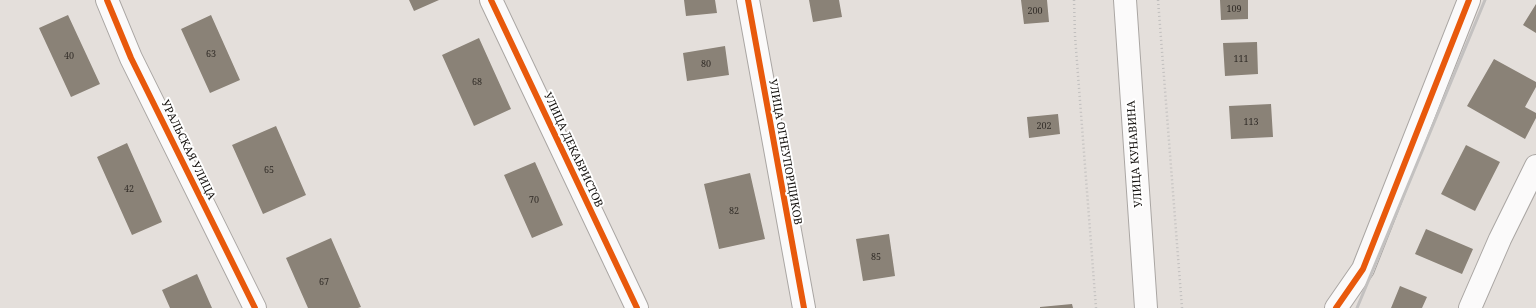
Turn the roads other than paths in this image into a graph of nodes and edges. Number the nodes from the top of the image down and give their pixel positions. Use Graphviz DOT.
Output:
graph roads {
  1 [pos="107,0"];
  2 [pos="491,0"];
  3 [pos="748,0"];
  4 [pos="1125,0"];
  5 [pos="1469,0"];
  6 [pos="1536,166"];
  7 [pos="255,308"];
  8 [pos="637,308"];
  9 [pos="804,308"];
  10 [pos="1146,308"];
  11 [pos="1336,308"];
  12 [pos="1470,308"];
  1 -- 7 [label="street, УРАЛЬСКАЯ УЛИЦА"];
  2 -- 8 [label="street, УЛИЦА ДЕКАБРИСТОВ"];
  3 -- 9 [label="street, УЛИЦА ОГНЕУПОРЩИКОВ"];
  4 -- 10 [label="street, УЛИЦА КУНАВИНА"];
  5 -- 11 [label="street"];
  6 -- 12 [label="street"];
}
